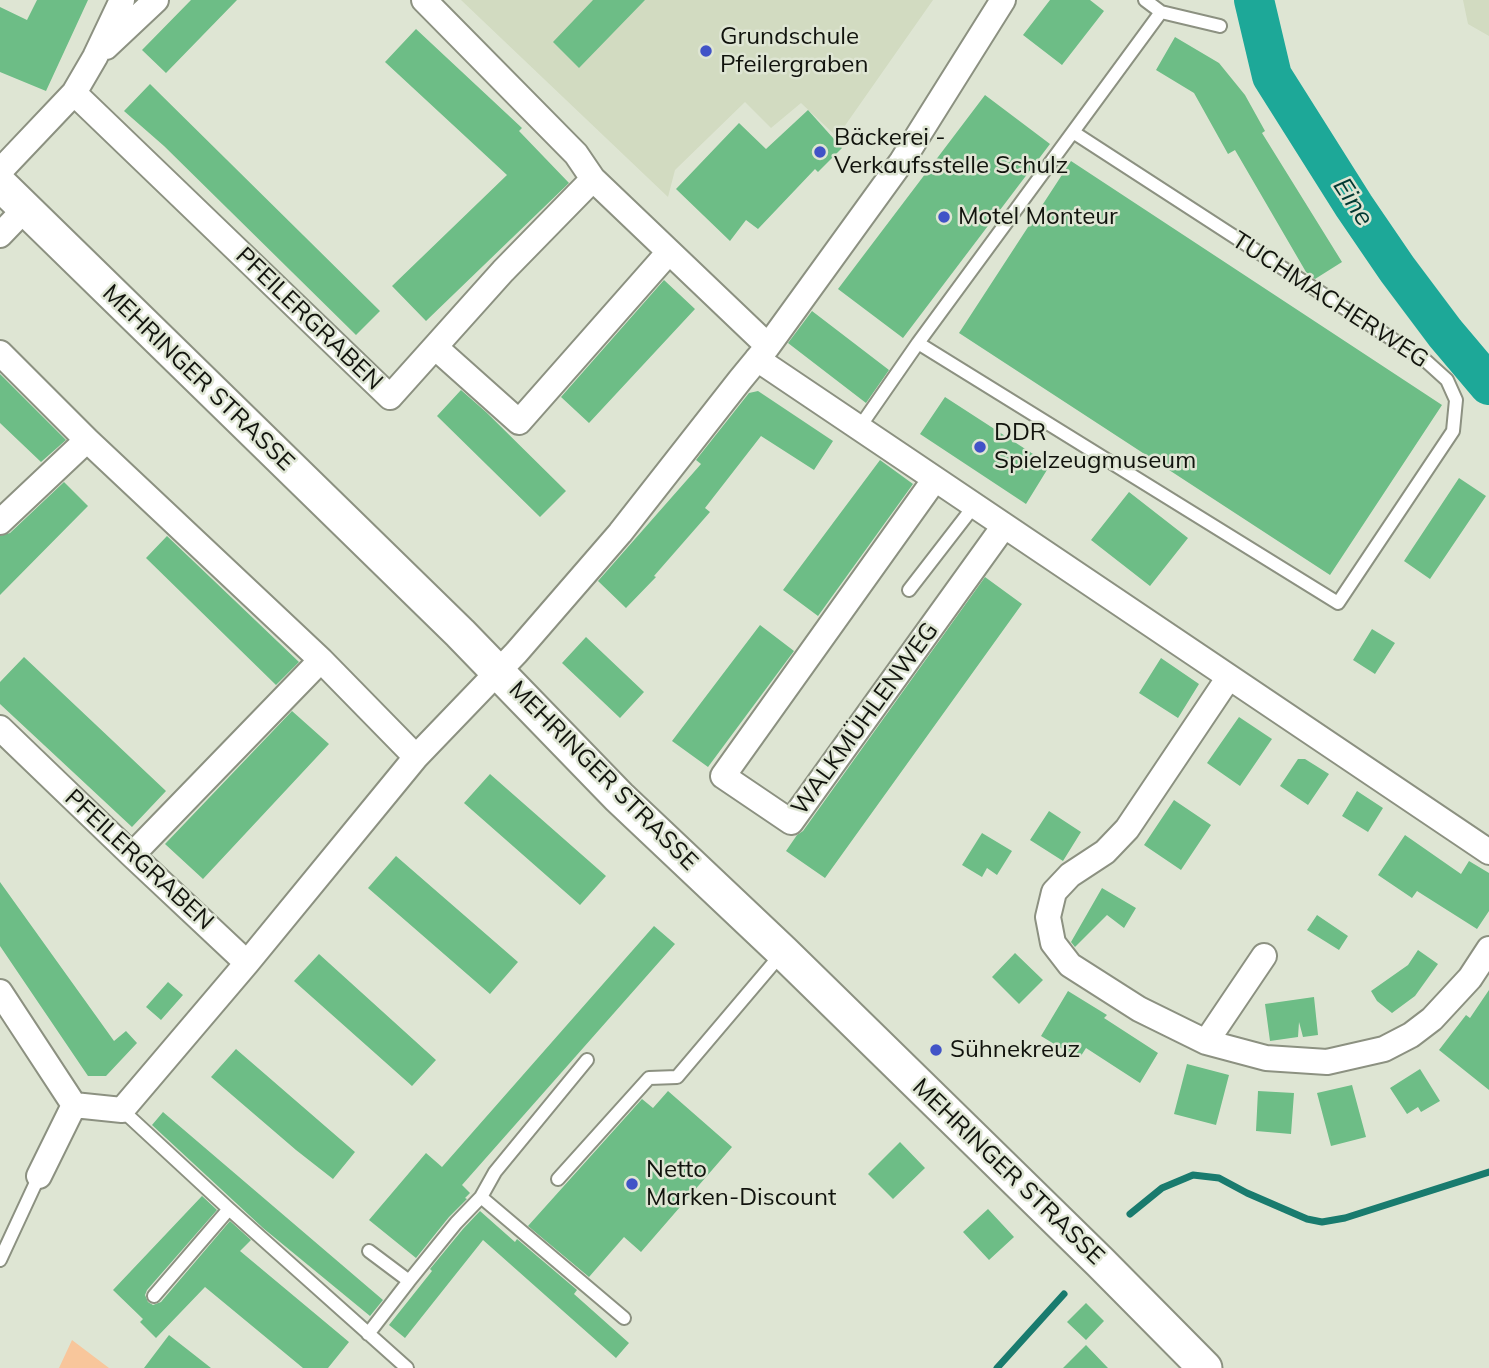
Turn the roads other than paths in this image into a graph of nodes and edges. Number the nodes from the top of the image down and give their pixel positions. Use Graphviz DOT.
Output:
graph roads {
  1 [pos="122,0"];
  2 [pos="156,0"];
  3 [pos="424,0"];
  4 [pos="1003,0"];
  5 [pos="1145,0"];
  6 [pos="1161,12"];
  7 [pos="1220,26"];
  8 [pos="95,57"];
  9 [pos="74,93"];
  10 [pos="1073,132"];
  11 [pos="0,171"];
  12 [pos="593,178"];
  13 [pos="0,184"];
  14 [pos="25,209"];
  15 [pos="0,235"];
  16 [pos="669,252"];
  17 [pos="918,343"];
  18 [pos="435,347"];
  19 [pos="0,353"];
  20 [pos="762,353"];
  21 [pos="859,428"];
  22 [pos="87,440"];
  23 [pos="936,480"];
  24 [pos="974,506"];
  25 [pos="0,522"];
  26 [pos="1004,526"];
  27 [pos="909,590"];
  28 [pos="321,660"];
  29 [pos="498,671"];
  30 [pos="1229,677"];
  31 [pos="0,727"];
  32 [pos="416,757"];
  33 [pos="1489,852"];
  34 [pos="132,855"];
  35 [pos="1489,949"];
  36 [pos="783,952"];
  37 [pos="1264,956"];
  38 [pos="247,963"];
  39 [pos="0,992"];
  40 [pos="1206,1042"];
  41 [pos="587,1060"];
  42 [pos="75,1105"];
  43 [pos="122,1110"];
  44 [pos="39,1175"];
  45 [pos="558,1179"];
  46 [pos="481,1197"];
  47 [pos="229,1209"];
  48 [pos="369,1251"];
  49 [pos="0,1260"];
  50 [pos="409,1281"];
  51 [pos="154,1296"];
  52 [pos="624,1318"];
  53 [pos="368,1334"];
  54 [pos="407,1368"];
  55 [pos="1205,1368"];
  1 -- 8 [label="street"];
  2 -- 8 [label="street"];
  3 -- 12 [label="street"];
  4 -- 20 [label="street"];
  5 -- 6 [label="lane"];
  6 -- 7 [label="lane"];
  6 -- 10 [label="lane"];
  8 -- 9 [label="street"];
  9 -- 11 [label="street"];
  9 -- 18 [label="street, PFEILERGRABEN"];
  10 -- 17 [label="lane"];
  10 -- 17 [label="lane, TUCHMACHERWEG"];
  12 -- 16 [label="street"];
  12 -- 18 [label="street, PFEILERGRABEN"];
  13 -- 14 [label="main road, MEHRINGER STRASSE"];
  14 -- 15 [label="street"];
  14 -- 29 [label="main road, MEHRINGER STRASSE"];
  16 -- 18 [label="street"];
  16 -- 20 [label="street"];
  17 -- 21 [label="lane"];
  19 -- 22 [label="street"];
  20 -- 21 [label="street"];
  20 -- 29 [label="street"];
  21 -- 23 [label="street"];
  22 -- 25 [label="street"];
  22 -- 28 [label="street"];
  23 -- 24 [label="street"];
  23 -- 26 [label="street, WALKMÜHLENWEG"];
  24 -- 26 [label="street"];
  24 -- 27 [label="lane"];
  26 -- 30 [label="street"];
  28 -- 32 [label="street"];
  28 -- 34 [label="street"];
  29 -- 32 [label="street"];
  29 -- 36 [label="main road, MEHRINGER STRASSE"];
  30 -- 33 [label="street"];
  30 -- 40 [label="street"];
  31 -- 34 [label="street, PFEILERGRABEN"];
  32 -- 38 [label="street"];
  34 -- 38 [label="street, PFEILERGRABEN"];
  35 -- 40 [label="street"];
  36 -- 45 [label="lane"];
  36 -- 55 [label="main road, MEHRINGER STRASSE"];
  37 -- 40 [label="street"];
  38 -- 43 [label="street"];
  39 -- 42 [label="street"];
  41 -- 46 [label="lane"];
  42 -- 43 [label="street"];
  42 -- 44 [label="street"];
  43 -- 47 [label="lane"];
  44 -- 49 [label="lane"];
  46 -- 50 [label="lane"];
  46 -- 52 [label="lane"];
  47 -- 51 [label="lane"];
  47 -- 53 [label="lane"];
  48 -- 50 [label="lane"];
  50 -- 53 [label="lane"];
  53 -- 54 [label="lane"];
}
